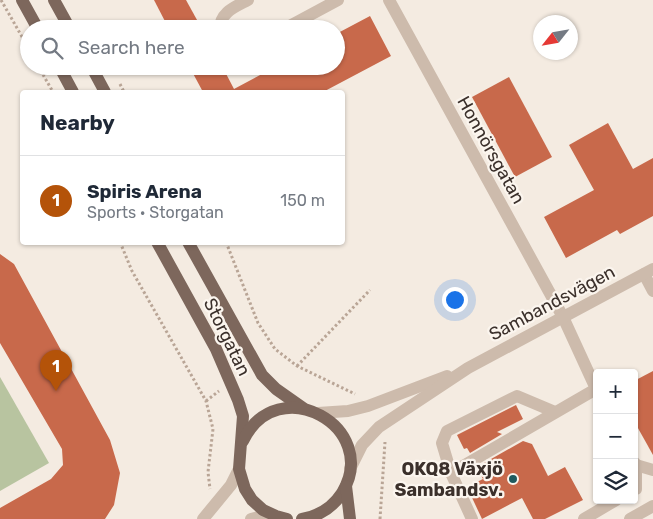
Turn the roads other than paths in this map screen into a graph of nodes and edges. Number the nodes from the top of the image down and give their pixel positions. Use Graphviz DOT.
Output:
graph roads {
  1 [pos="22,0"];
  2 [pos="54,0"];
  3 [pos="248,0"];
  4 [pos="338,0"];
  5 [pos="389,0"];
  6 [pos="33,20"];
  7 [pos="65,20"];
  8 [pos="222,20"];
  9 [pos="301,20"];
  10 [pos="64,75"];
  11 [pos="96,75"];
  12 [pos="72,90"];
  13 [pos="104,90"];
  14 [pos="159,245"];
  15 [pos="190,245"];
  16 [pos="648,272"];
  17 [pos="653,291"];
  18 [pos="563,317"];
  19 [pos="468,368"];
  20 [pos="593,383"];
  21 [pos="593,392"];
  22 [pos="302,408"];
  23 [pos="555,412"];
  24 [pos="318,413"];
  25 [pos="239,452"];
  26 [pos="638,464"];
  27 [pos="238,469"];
  28 [pos="350,469"];
  29 [pos="653,470"];
  30 [pos="450,473"];
  31 [pos="346,486"];
  32 [pos="609,504"];
  33 [pos="653,506"];
  34 [pos="270,514"];
  35 [pos="203,519"];
  36 [pos="251,519"];
  37 [pos="287,519"];
  38 [pos="302,519"];
  39 [pos="350,519"];
  40 [pos="472,519"];
  41 [pos="584,519"];
  42 [pos="630,519"];
  1 -- 6 [label="main road"];
  2 -- 7 [label="main road"];
  3 -- 8 [label="street"];
  4 -- 9 [label="street"];
  5 -- 18 [label="street, Honnörsgatan"];
  10 -- 12 [label="main road"];
  11 -- 13 [label="main road"];
  14 -- 25 [label="main road, Storgatan"];
  15 -- 22 [label="main road, Storgatan"];
  16 -- 17 [label="street"];
  16 -- 18 [label="street, Sambandsvägen"];
  18 -- 19 [label="street, Sambandsvägen"];
  18 -- 20 [label="street, Honnörsgatan"];
  19 -- 24 [label="street, Sambandsvägen"];
  19 -- 28 [label="street, Sambandsvägen"];
  21 -- 23 [label="street"];
  22 -- 24 [label="main road, Storgatan"];
  22 -- 25 [label="main road, Storgatan"];
  23 -- 30 [label="street"];
  23 -- 30 [label="street"];
  24 -- 28 [label="main road, Storgatan"];
  25 -- 27 [label="main road, Storgatan"];
  26 -- 29 [label="street"];
  27 -- 34 [label="main road, Storgatan"];
  27 -- 35 [label="street"];
  28 -- 31 [label="main road, Storgatan"];
  30 -- 40 [label="street"];
  31 -- 38 [label="main road, Storgatan"];
  31 -- 39 [label="main road, Storgatan"];
  32 -- 41 [label="street"];
  33 -- 42 [label="street"];
  34 -- 36 [label="street"];
  34 -- 37 [label="main road, Storgatan"];
}
